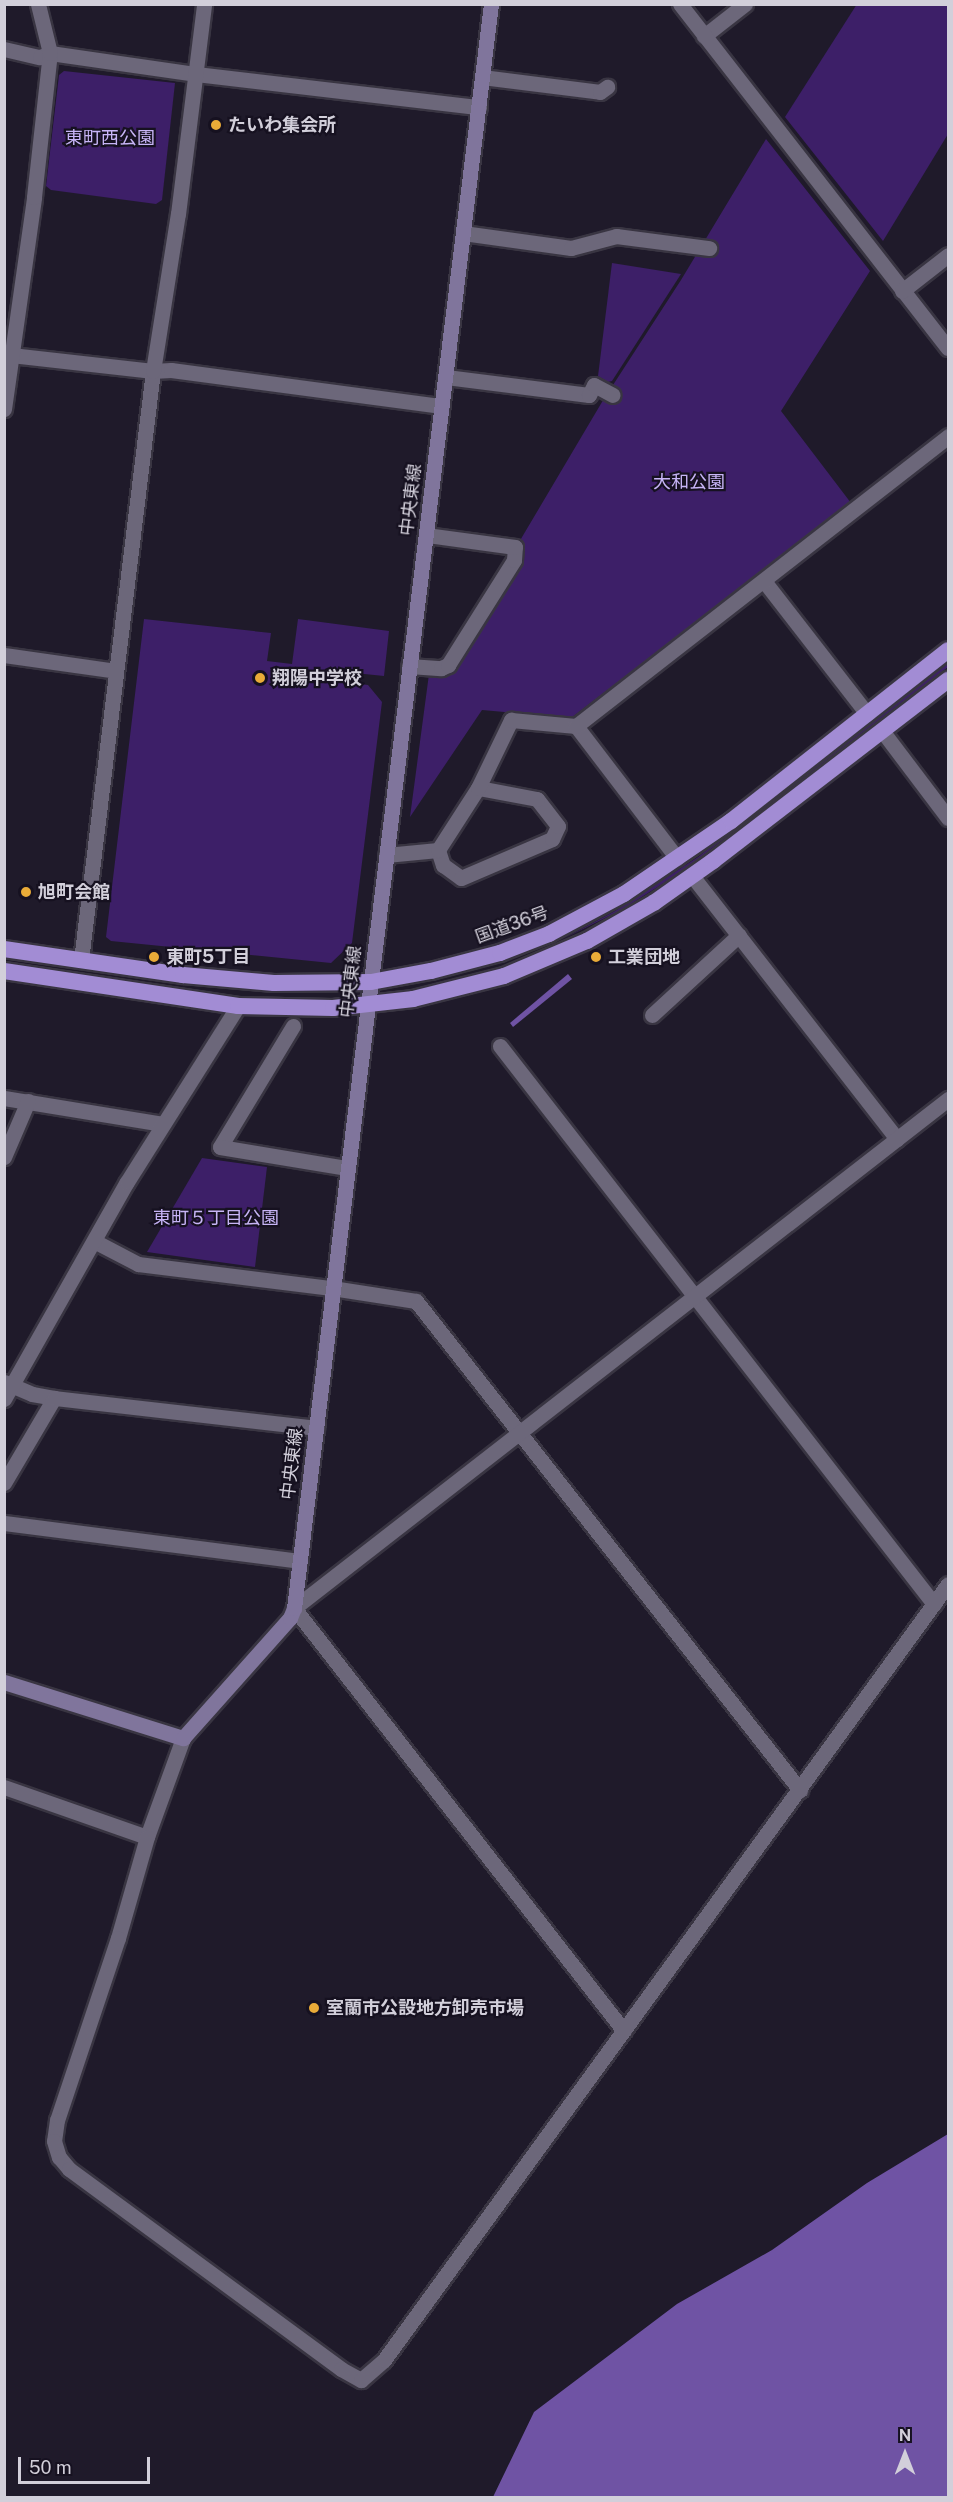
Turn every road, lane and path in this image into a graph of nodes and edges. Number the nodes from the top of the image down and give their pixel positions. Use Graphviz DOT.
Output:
graph roads {
  1 [pos="38,4"];
  2 [pos="204,4"];
  3 [pos="491,4"];
  4 [pos="680,4"];
  5 [pos="745,4"];
  6 [pos="704,36"];
  7 [pos="4,49"];
  8 [pos="50,52"];
  9 [pos="196,74"];
  10 [pos="482,77"];
  11 [pos="607,87"];
  12 [pos="479,106"];
  13 [pos="464,233"];
  14 [pos="709,248"];
  15 [pos="948,255"];
  16 [pos="902,291"];
  17 [pos="948,348"];
  18 [pos="11,355"];
  19 [pos="153,371"];
  20 [pos="446,377"];
  21 [pos="613,395"];
  22 [pos="442,406"];
  23 [pos="4,409"];
  24 [pos="948,436"];
  25 [pos="426,535"];
  26 [pos="764,581"];
  27 [pos="948,650"];
  28 [pos="4,655"];
  29 [pos="410,666"];
  30 [pos="117,671"];
  31 [pos="948,680"];
  32 [pos="867,714"];
  33 [pos="576,726"];
  34 [pos="883,732"];
  35 [pos="478,789"];
  36 [pos="948,819"];
  37 [pos="438,850"];
  38 [pos="386,855"];
  39 [pos="677,858"];
  40 [pos="693,877"];
  41 [pos="739,935"];
  42 [pos="4,949"];
  43 [pos="81,960"];
  44 [pos="4,971"];
  45 [pos="371,982"];
  46 [pos="238,1006"];
  47 [pos="368,1006"];
  48 [pos="652,1015"];
  49 [pos="293,1026"];
  50 [pos="500,1046"];
  51 [pos="4,1098"];
  52 [pos="948,1099"];
  53 [pos="28,1101"];
  54 [pos="163,1124"];
  55 [pos="897,1139"];
  56 [pos="4,1157"];
  57 [pos="347,1168"];
  58 [pos="94,1241"];
  59 [pos="332,1288"];
  60 [pos="696,1296"];
  61 [pos="7,1389"];
  62 [pos="54,1398"];
  63 [pos="316,1428"];
  64 [pos="521,1434"];
  65 [pos="4,1483"];
  66 [pos="4,1523"];
  67 [pos="300,1561"];
  68 [pos="948,1584"];
  69 [pos="934,1604"];
  70 [pos="294,1608"];
  71 [pos="4,1682"];
  72 [pos="183,1738"];
  73 [pos="4,1787"];
  74 [pos="800,1790"];
  75 [pos="147,1837"];
  76 [pos="624,2031"];
  1 -- 8 [label="street"];
  2 -- 9 [label="street"];
  3 -- 10 [label="main road, 中央東線"];
  4 -- 6 [label="street"];
  5 -- 6 [label="street"];
  6 -- 16 [label="street"];
  7 -- 8 [label="street"];
  8 -- 9 [label="street"];
  8 -- 18 [label="street"];
  9 -- 12 [label="street"];
  9 -- 19 [label="street"];
  10 -- 11 [label="street"];
  10 -- 12 [label="main road, 中央東線"];
  12 -- 13 [label="main road, 中央東線"];
  13 -- 14 [label="street"];
  13 -- 20 [label="main road, 中央東線"];
  15 -- 16 [label="street"];
  16 -- 17 [label="street"];
  18 -- 19 [label="street"];
  18 -- 23 [label="street"];
  19 -- 22 [label="street"];
  19 -- 30 [label="street"];
  20 -- 21 [label="street"];
  20 -- 22 [label="main road, 中央東線"];
  22 -- 25 [label="main road, 中央東線"];
  24 -- 26 [label="street"];
  25 -- 29 [label="main road, 中央東線"];
  25 -- 29 [label="street"];
  26 -- 32 [label="street"];
  26 -- 33 [label="street"];
  27 -- 32 [label="highway, 国道36号"];
  28 -- 30 [label="street"];
  29 -- 38 [label="main road, 中央東線"];
  30 -- 43 [label="street"];
  31 -- 34 [label="highway"];
  32 -- 39 [label="highway, 国道36号"];
  33 -- 35 [label="street"];
  33 -- 39 [label="street"];
  34 -- 36 [label="street"];
  34 -- 40 [label="highway"];
  35 -- 37 [label="street"];
  35 -- 37 [label="street"];
  37 -- 38 [label="street"];
  38 -- 45 [label="main road, 中央東線"];
  39 -- 45 [label="highway, 国道36号"];
  40 -- 41 [label="street"];
  40 -- 47 [label="highway"];
  41 -- 48 [label="street"];
  41 -- 55 [label="street"];
  42 -- 43 [label="highway, 国道36号"];
  43 -- 45 [label="highway, 国道36号"];
  44 -- 46 [label="highway"];
  45 -- 47 [label="main road, 中央東線"];
  46 -- 47 [label="highway"];
  46 -- 54 [label="street"];
  47 -- 57 [label="main road, 中央東線"];
  49 -- 57 [label="street"];
  50 -- 60 [label="street"];
  51 -- 53 [label="street"];
  52 -- 55 [label="street"];
  53 -- 54 [label="street"];
  53 -- 56 [label="street"];
  54 -- 58 [label="street"];
  55 -- 60 [label="street"];
  57 -- 59 [label="main road, 中央東線"];
  58 -- 59 [label="street"];
  58 -- 61 [label="street"];
  59 -- 63 [label="main road, 中央東線"];
  59 -- 64 [label="street"];
  60 -- 64 [label="street"];
  60 -- 69 [label="street"];
  61 -- 62 [label="street"];
  62 -- 63 [label="street"];
  62 -- 65 [label="street"];
  63 -- 67 [label="main road, 中央東線"];
  64 -- 70 [label="street"];
  64 -- 74 [label="street"];
  66 -- 67 [label="street"];
  67 -- 70 [label="main road, 中央東線"];
  68 -- 69 [label="street"];
  69 -- 74 [label="street"];
  70 -- 72 [label="main road, 中央東線"];
  70 -- 76 [label="street"];
  71 -- 72 [label="main road"];
  72 -- 75 [label="street"];
  73 -- 75 [label="street"];
  74 -- 76 [label="street"];
  75 -- 76 [label="street"];
}
